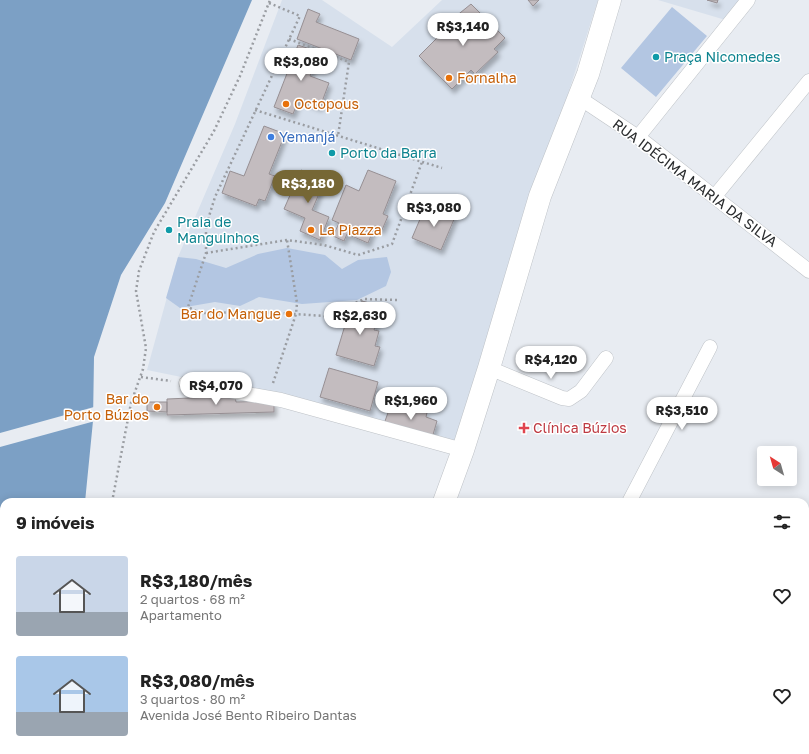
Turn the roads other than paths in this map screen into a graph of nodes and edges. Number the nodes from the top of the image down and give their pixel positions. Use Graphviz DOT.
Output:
graph roads {
  1 [pos="610,0"];
  2 [pos="748,0"];
  3 [pos="809,80"];
  4 [pos="578,97"];
  5 [pos="638,137"];
  6 [pos="715,196"];
  7 [pos="809,271"];
  8 [pos="710,347"];
  9 [pos="606,358"];
  10 [pos="489,368"];
  11 [pos="186,383"];
  12 [pos="463,450"];
  13 [pos="445,498"];
  14 [pos="632,498"];
  1 -- 4 [label="main road"];
  2 -- 5 [label="street"];
  3 -- 6 [label="street"];
  4 -- 5 [label="street, RUA IDÉCIMA MARIA DA SILVA"];
  4 -- 10 [label="main road"];
  5 -- 6 [label="street, RUA IDÉCIMA MARIA DA SILVA"];
  6 -- 7 [label="street, RUA IDÉCIMA MARIA DA SILVA"];
  8 -- 14 [label="street"];
  9 -- 10 [label="street"];
  10 -- 12 [label="main road"];
  11 -- 12 [label="street"];
  12 -- 13 [label="main road"];
}
